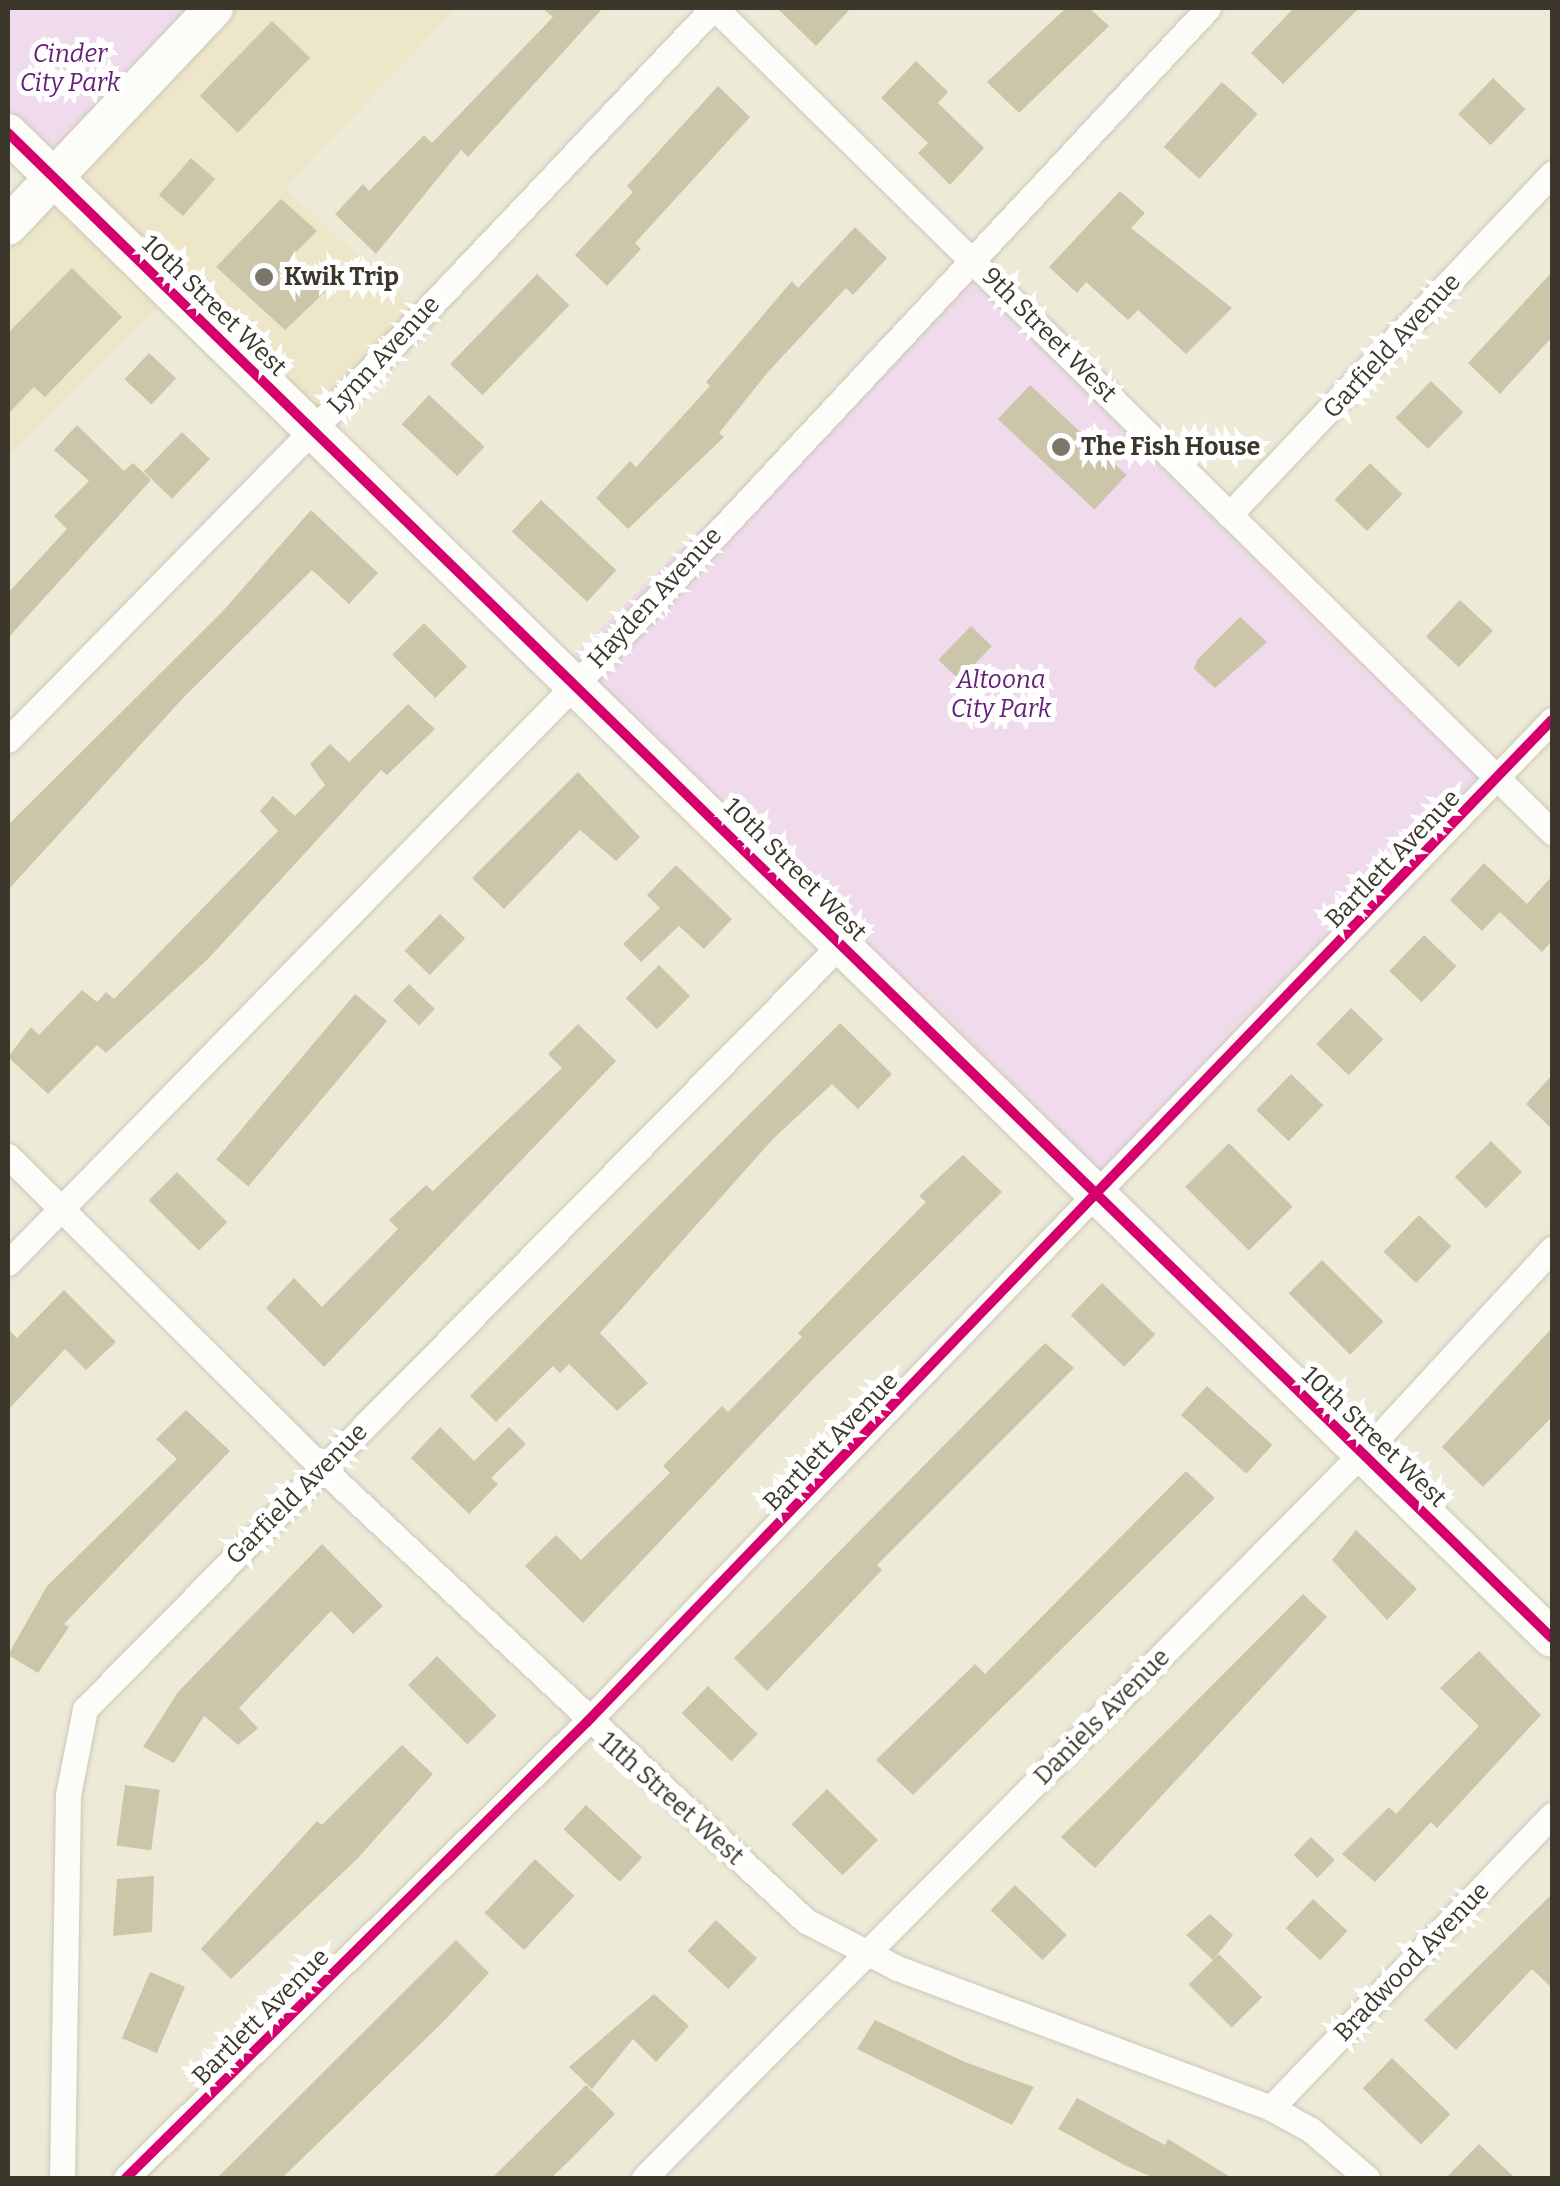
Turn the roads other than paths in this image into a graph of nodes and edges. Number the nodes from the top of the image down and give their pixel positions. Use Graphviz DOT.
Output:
graph roads {
  1 [pos="214,8"];
  2 [pos="714,8"];
  3 [pos="1208,8"];
  4 [pos="8,133"];
  5 [pos="1552,174"];
  6 [pos="54,179"];
  7 [pos="8,226"];
  8 [pos="972,257"];
  9 [pos="313,430"];
  10 [pos="1229,516"];
  11 [pos="576,681"];
  12 [pos="1552,720"];
  13 [pos="8,740"];
  14 [pos="1498,779"];
  15 [pos="1552,832"];
  16 [pos="841,944"];
  17 [pos="8,1156"];
  18 [pos="1098,1194"];
  19 [pos="61,1209"];
  20 [pos="1552,1249"];
  21 [pos="8,1263"];
  22 [pos="1362,1453"];
  23 [pos="322,1468"];
  24 [pos="1552,1638"];
  25 [pos="587,1722"];
  26 [pos="1552,1816"];
  27 [pos="868,1954"];
  28 [pos="1271,2108"];
  29 [pos="62,2178"];
  30 [pos="126,2178"];
  31 [pos="644,2178"];
  32 [pos="1368,2178"];
  1 -- 6 [label="street"];
  2 -- 8 [label="street, 9th Street West"];
  2 -- 9 [label="street, Lynn Avenue"];
  3 -- 8 [label="street, Hayden Avenue"];
  4 -- 6 [label="street, 10th Street West"];
  5 -- 10 [label="street, Garfield Avenue"];
  6 -- 7 [label="street"];
  6 -- 9 [label="street, 10th Street West"];
  8 -- 10 [label="street, 9th Street West"];
  8 -- 11 [label="street, Hayden Avenue"];
  9 -- 11 [label="street, 10th Street West"];
  9 -- 13 [label="street, Lynn Avenue"];
  10 -- 14 [label="street, 9th Street West"];
  11 -- 16 [label="street, 10th Street West"];
  11 -- 19 [label="street, Hayden Avenue"];
  12 -- 14 [label="street, Bartlett Avenue"];
  14 -- 15 [label="street, 9th Street West"];
  14 -- 18 [label="street, Bartlett Avenue"];
  16 -- 18 [label="street, 10th Street West"];
  16 -- 23 [label="street, Garfield Avenue"];
  17 -- 19 [label="street, 11th Street West"];
  18 -- 22 [label="street, 10th Street West"];
  18 -- 25 [label="street, Bartlett Avenue"];
  19 -- 21 [label="street, Hayden Avenue"];
  19 -- 23 [label="street, 11th Street West"];
  20 -- 22 [label="street, Daniels Avenue"];
  22 -- 24 [label="street, 10th Street West"];
  22 -- 27 [label="street, Daniels Avenue"];
  23 -- 25 [label="street, 11th Street West"];
  23 -- 29 [label="street, Garfield Avenue"];
  25 -- 27 [label="street, 11th Street West"];
  25 -- 30 [label="street, Bartlett Avenue"];
  26 -- 28 [label="street, Bradwood Avenue"];
  27 -- 28 [label="street, 11th Street West"];
  27 -- 31 [label="street, Daniels Avenue"];
  28 -- 32 [label="street, 11th Street West"];
}
